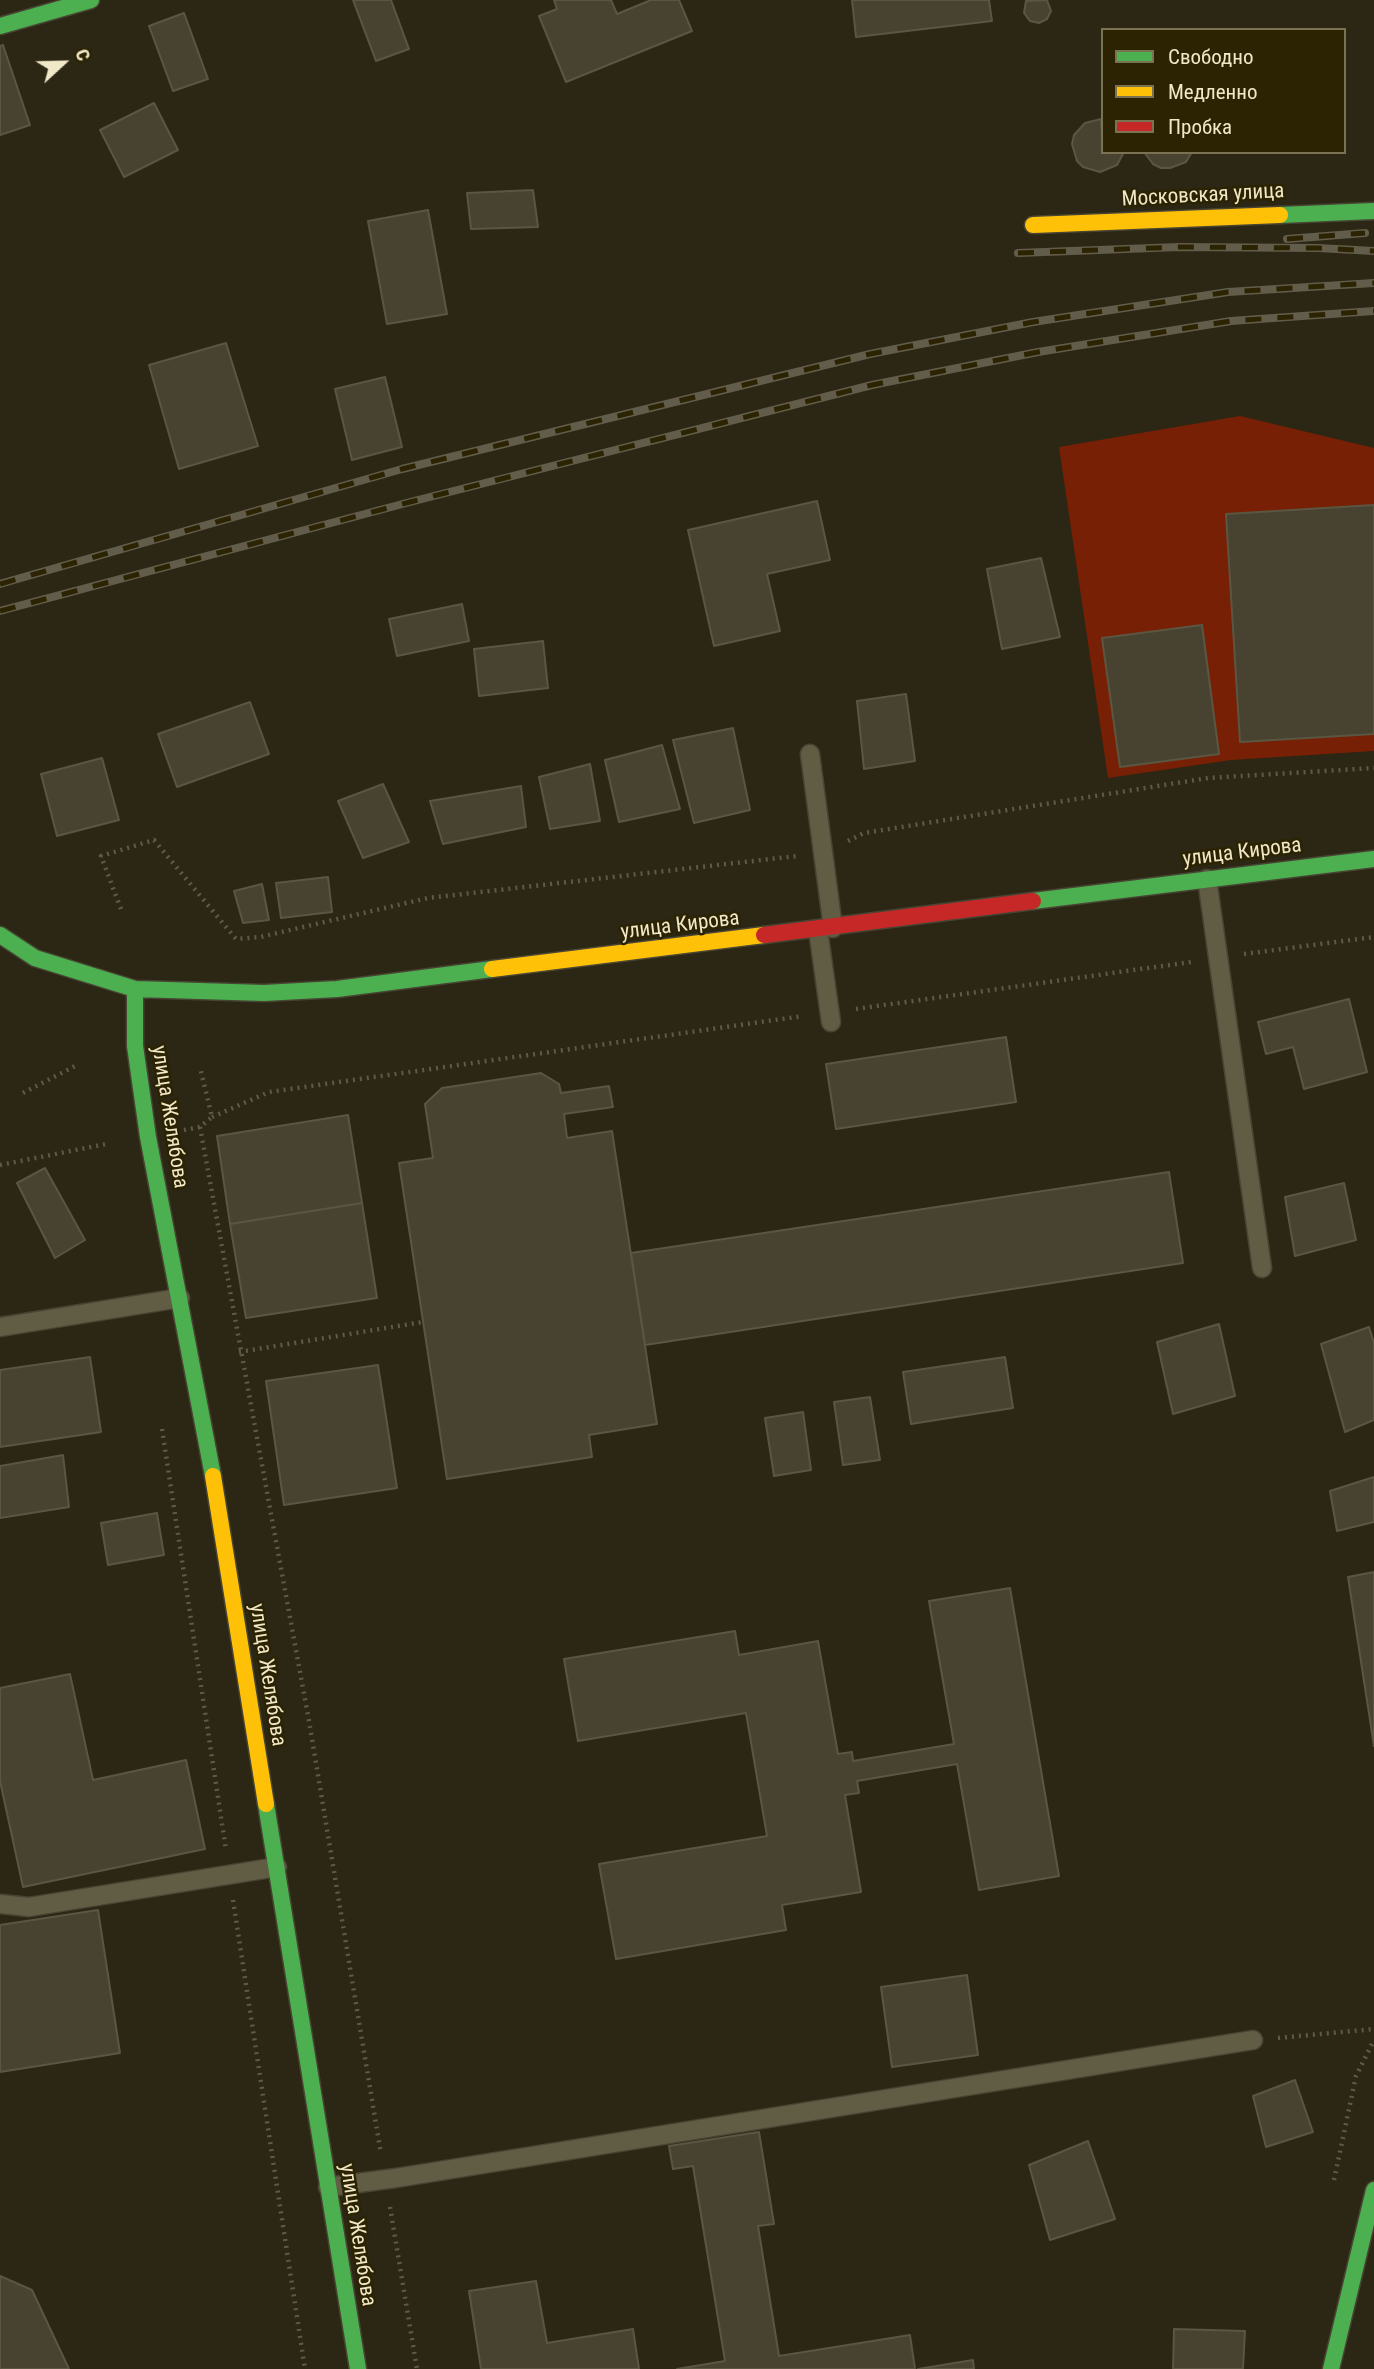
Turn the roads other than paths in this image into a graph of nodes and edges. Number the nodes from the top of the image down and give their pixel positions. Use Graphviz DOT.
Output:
graph roads {
  1 [pos="91,0"];
  2 [pos="0,26"];
  3 [pos="1374,211"];
  4 [pos="1033,225"];
  5 [pos="810,754"];
  6 [pos="1374,859"];
  7 [pos="1207,879"];
  8 [pos="825,929"];
  9 [pos="0,935"];
  10 [pos="135,989"];
  11 [pos="831,1017"];
  12 [pos="1262,1268"];
  13 [pos="180,1298"];
  14 [pos="0,1327"];
  15 [pos="277,1867"];
  16 [pos="0,1904"];
  17 [pos="1253,2040"];
  18 [pos="328,2187"];
  19 [pos="1374,2190"];
  20 [pos="358,2369"];
  21 [pos="1331,2369"];
  1 -- 2 [label="street"];
  3 -- 4 [label="street, Московская улица"];
  5 -- 8 [label="lane"];
  6 -- 7 [label="street, улица Кирова"];
  7 -- 8 [label="street, улица Кирова"];
  7 -- 12 [label="lane"];
  8 -- 10 [label="street, улица Кирова"];
  8 -- 11 [label="lane"];
  9 -- 10 [label="street, улица Кирова"];
  10 -- 13 [label="street, улица Желябова"];
  13 -- 14 [label="lane"];
  13 -- 15 [label="street, улица Желябова"];
  15 -- 16 [label="lane"];
  15 -- 18 [label="street, улица Желябова"];
  17 -- 18 [label="lane"];
  18 -- 20 [label="street, улица Желябова"];
  19 -- 21 [label="street"];
}
